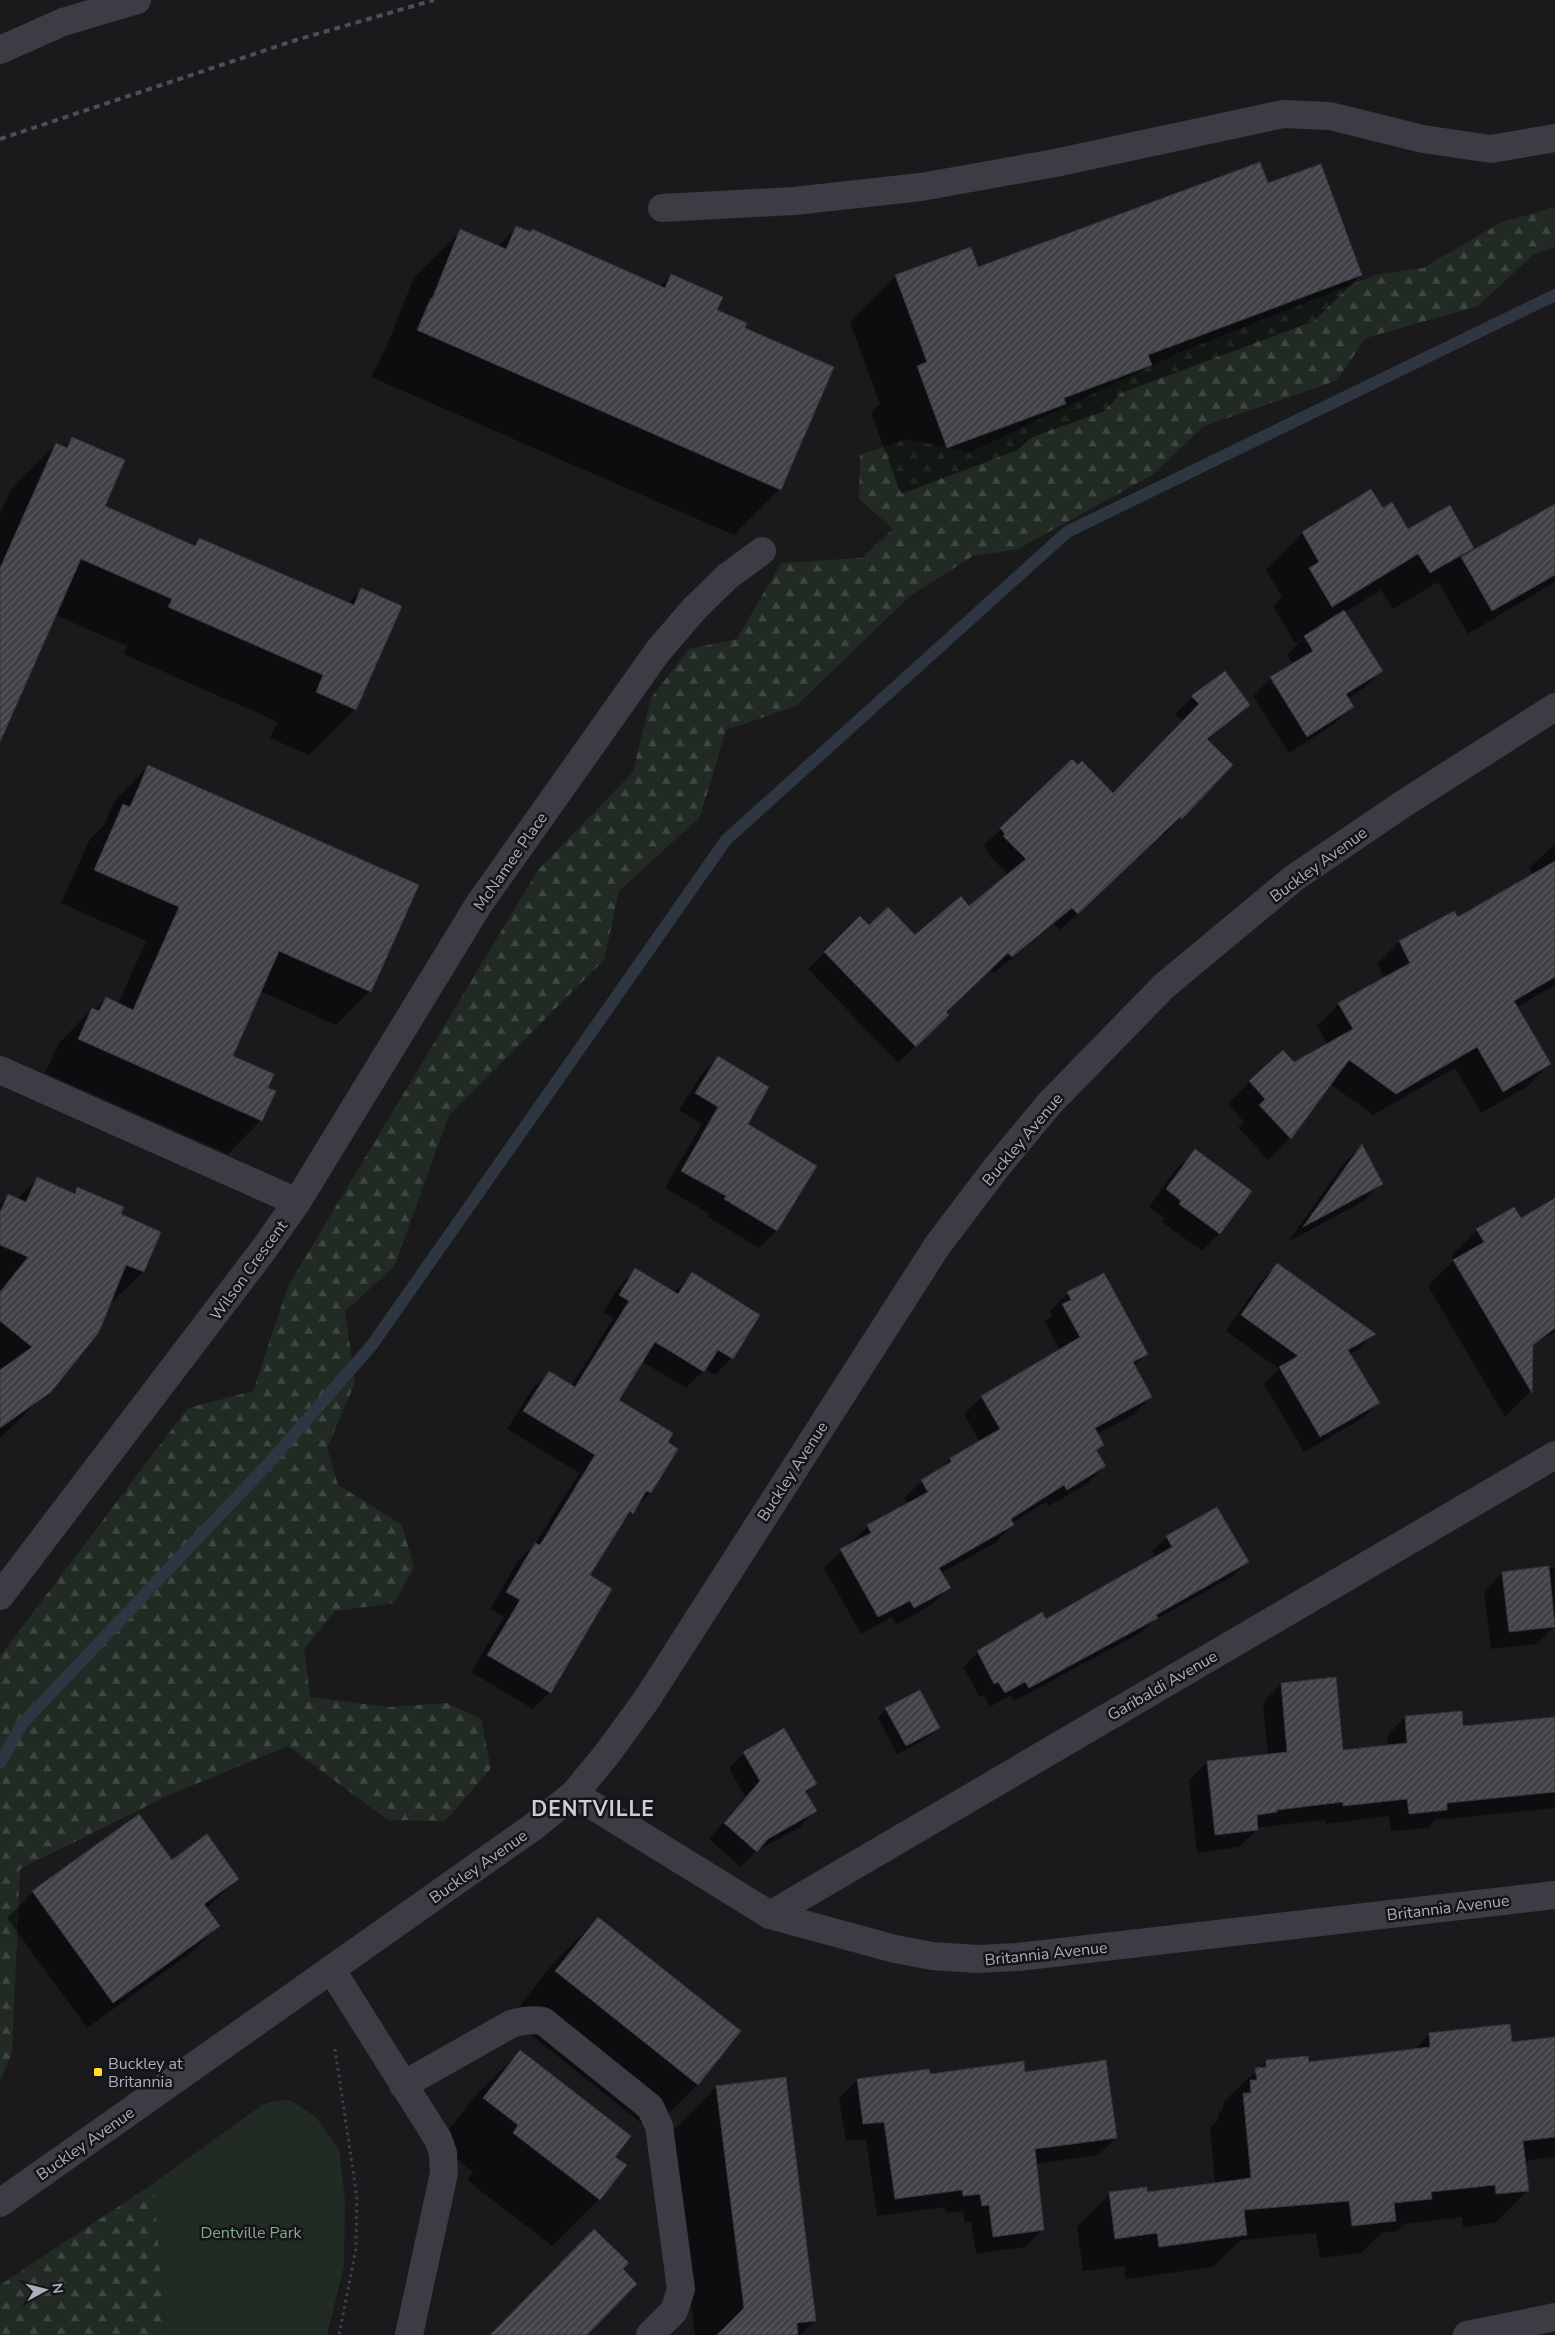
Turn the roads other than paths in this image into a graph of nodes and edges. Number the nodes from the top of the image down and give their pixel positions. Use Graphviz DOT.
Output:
graph roads {
  1 [pos="137,0"];
  2 [pos="0,50"];
  3 [pos="1555,138"];
  4 [pos="662,208"];
  5 [pos="762,551"];
  6 [pos="1555,707"];
  7 [pos="0,1070"];
  8 [pos="297,1202"];
  9 [pos="1555,1455"];
  10 [pos="0,1596"];
  11 [pos="574,1794"];
  12 [pos="1555,1895"];
  13 [pos="770,1915"];
  14 [pos="331,1969"];
  15 [pos="404,2085"];
  16 [pos="0,2203"];
  17 [pos="1555,2317"];
  18 [pos="409,2335"];
  19 [pos="650,2335"];
  20 [pos="1467,2335"];
  1 -- 2 [label="street"];
  3 -- 4 [label="street"];
  5 -- 8 [label="street, McNamee Place"];
  6 -- 11 [label="street, Buckley Avenue"];
  7 -- 8 [label="street, Wilson Crescent"];
  8 -- 10 [label="street, Wilson Crescent"];
  9 -- 13 [label="street, Garibaldi Avenue"];
  11 -- 13 [label="street, Britannia Avenue"];
  11 -- 14 [label="street, Buckley Avenue"];
  12 -- 13 [label="street, Britannia Avenue"];
  14 -- 15 [label="street"];
  14 -- 16 [label="street, Buckley Avenue"];
  15 -- 18 [label="street"];
  15 -- 19 [label="street"];
  17 -- 20 [label="street"];
}
